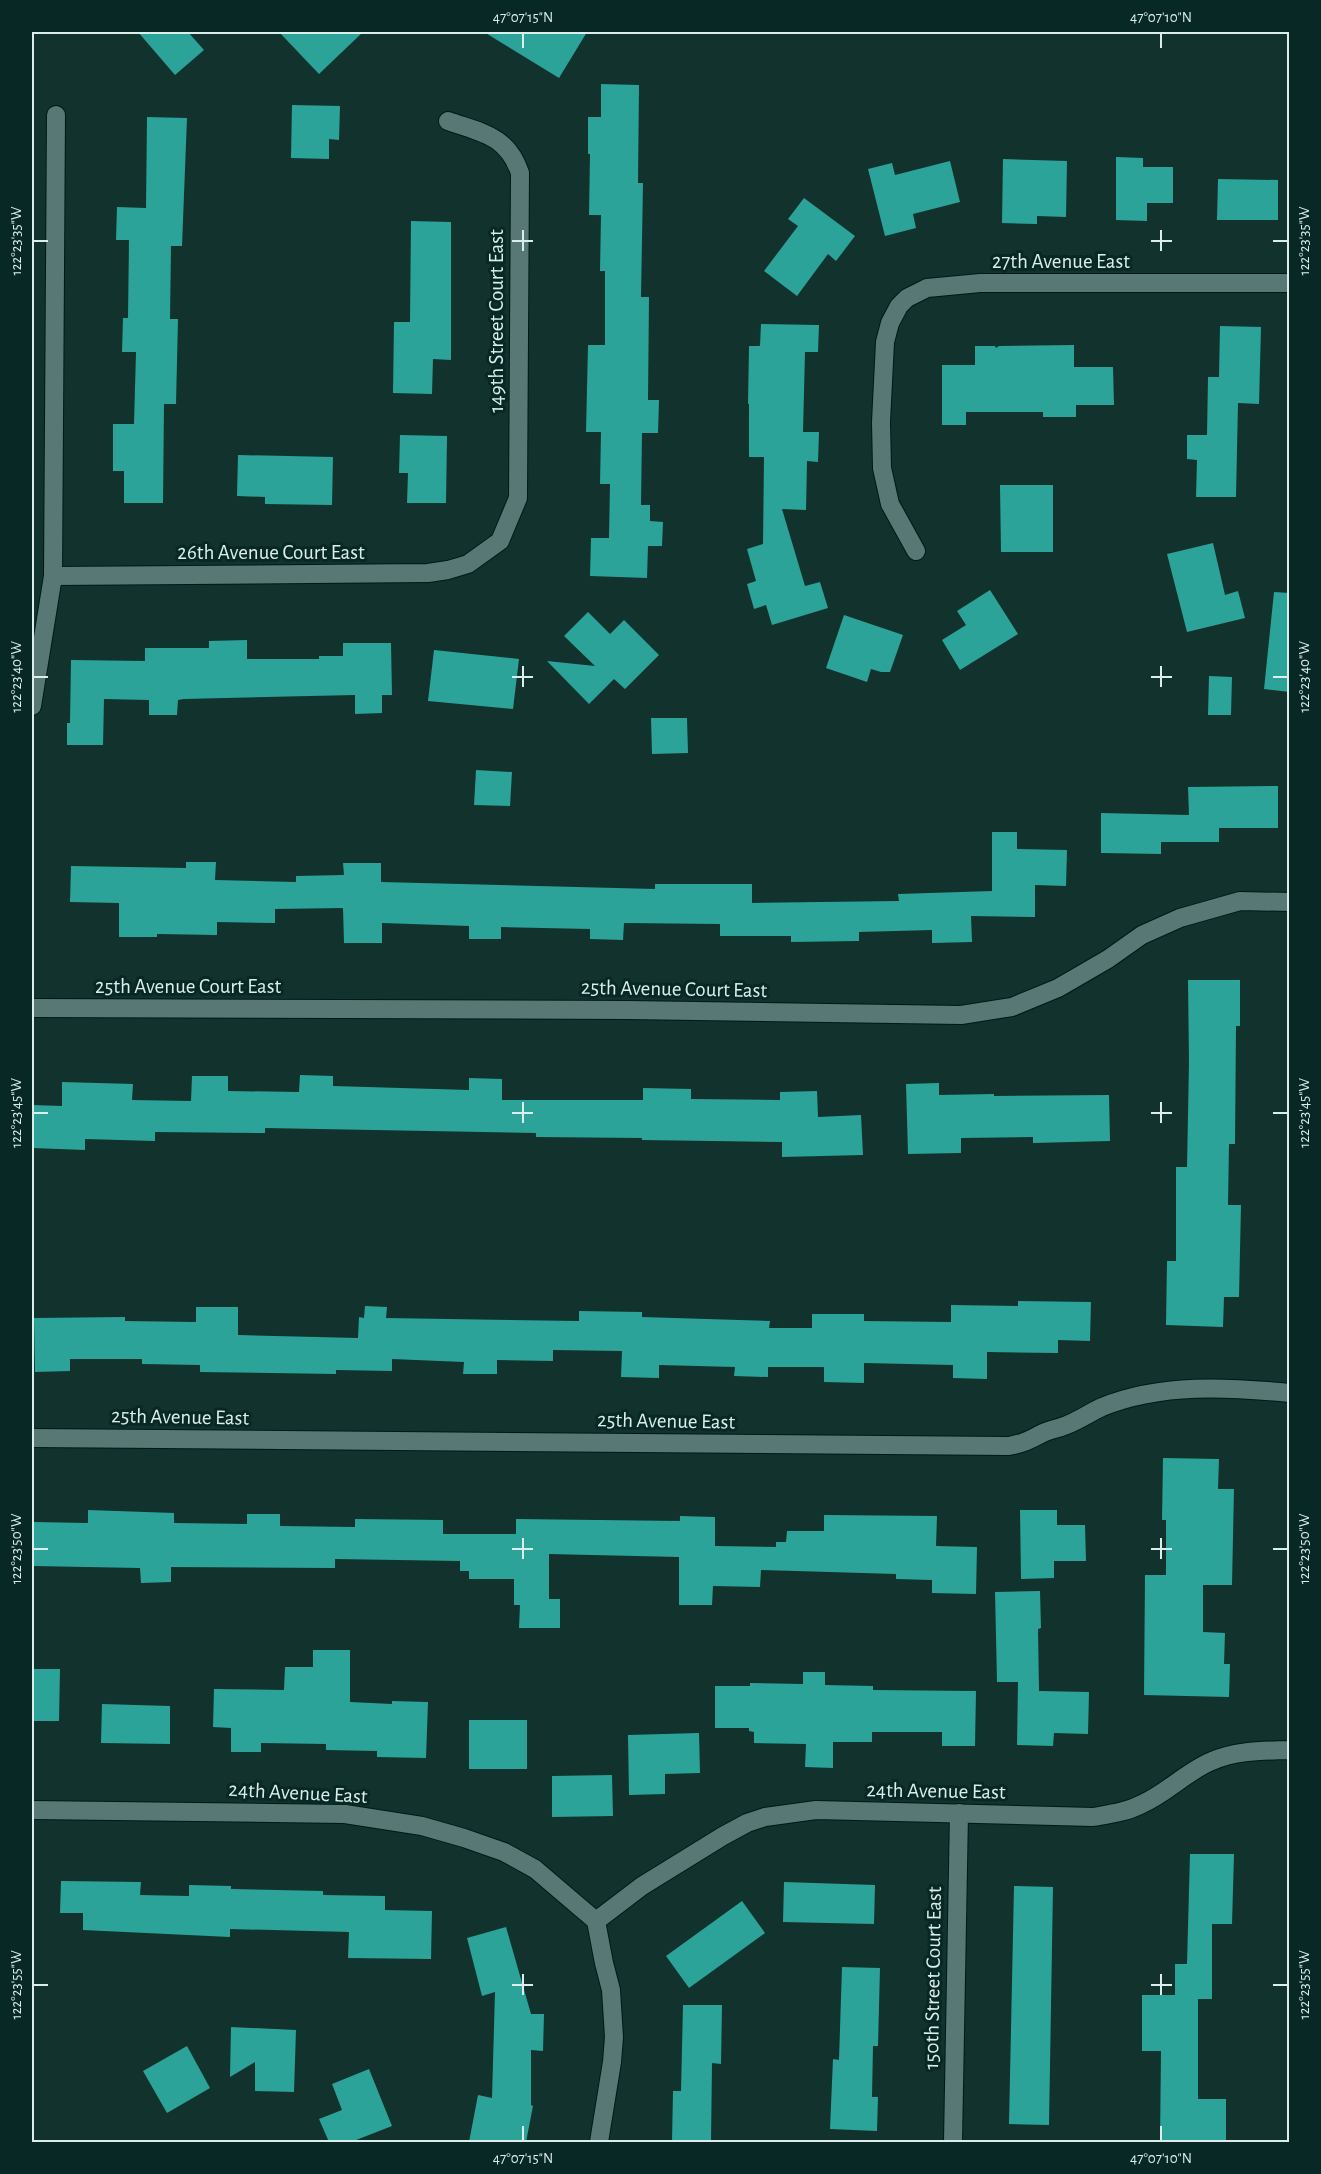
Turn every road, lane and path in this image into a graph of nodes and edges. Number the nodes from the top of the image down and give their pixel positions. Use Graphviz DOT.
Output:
graph roads {
  1 [pos="56,115"];
  2 [pos="448,121"];
  3 [pos="1290,283"];
  4 [pos="916,550"];
  5 [pos="484,552"];
  6 [pos="53,576"];
  7 [pos="32,706"];
  8 [pos="1290,902"];
  9 [pos="32,1008"];
  10 [pos="1290,1393"];
  11 [pos="32,1438"];
  12 [pos="1290,1750"];
  13 [pos="32,1810"];
  14 [pos="959,1813"];
  15 [pos="596,1921"];
  16 [pos="599,2142"];
  17 [pos="953,2142"];
  1 -- 6 [label="street"];
  2 -- 5 [label="street, 149th Street Court East"];
  3 -- 4 [label="street, 27th Avenue East"];
  5 -- 6 [label="street, 26th Avenue Court East"];
  6 -- 7 [label="street"];
  8 -- 9 [label="street, 25th Avenue Court East"];
  10 -- 11 [label="street, 25th Avenue East"];
  12 -- 14 [label="street, 24th Avenue East"];
  13 -- 15 [label="street, 24th Avenue East"];
  14 -- 15 [label="street, 24th Avenue East"];
  14 -- 17 [label="street, 150th Street Court East"];
  15 -- 16 [label="street"];
}
